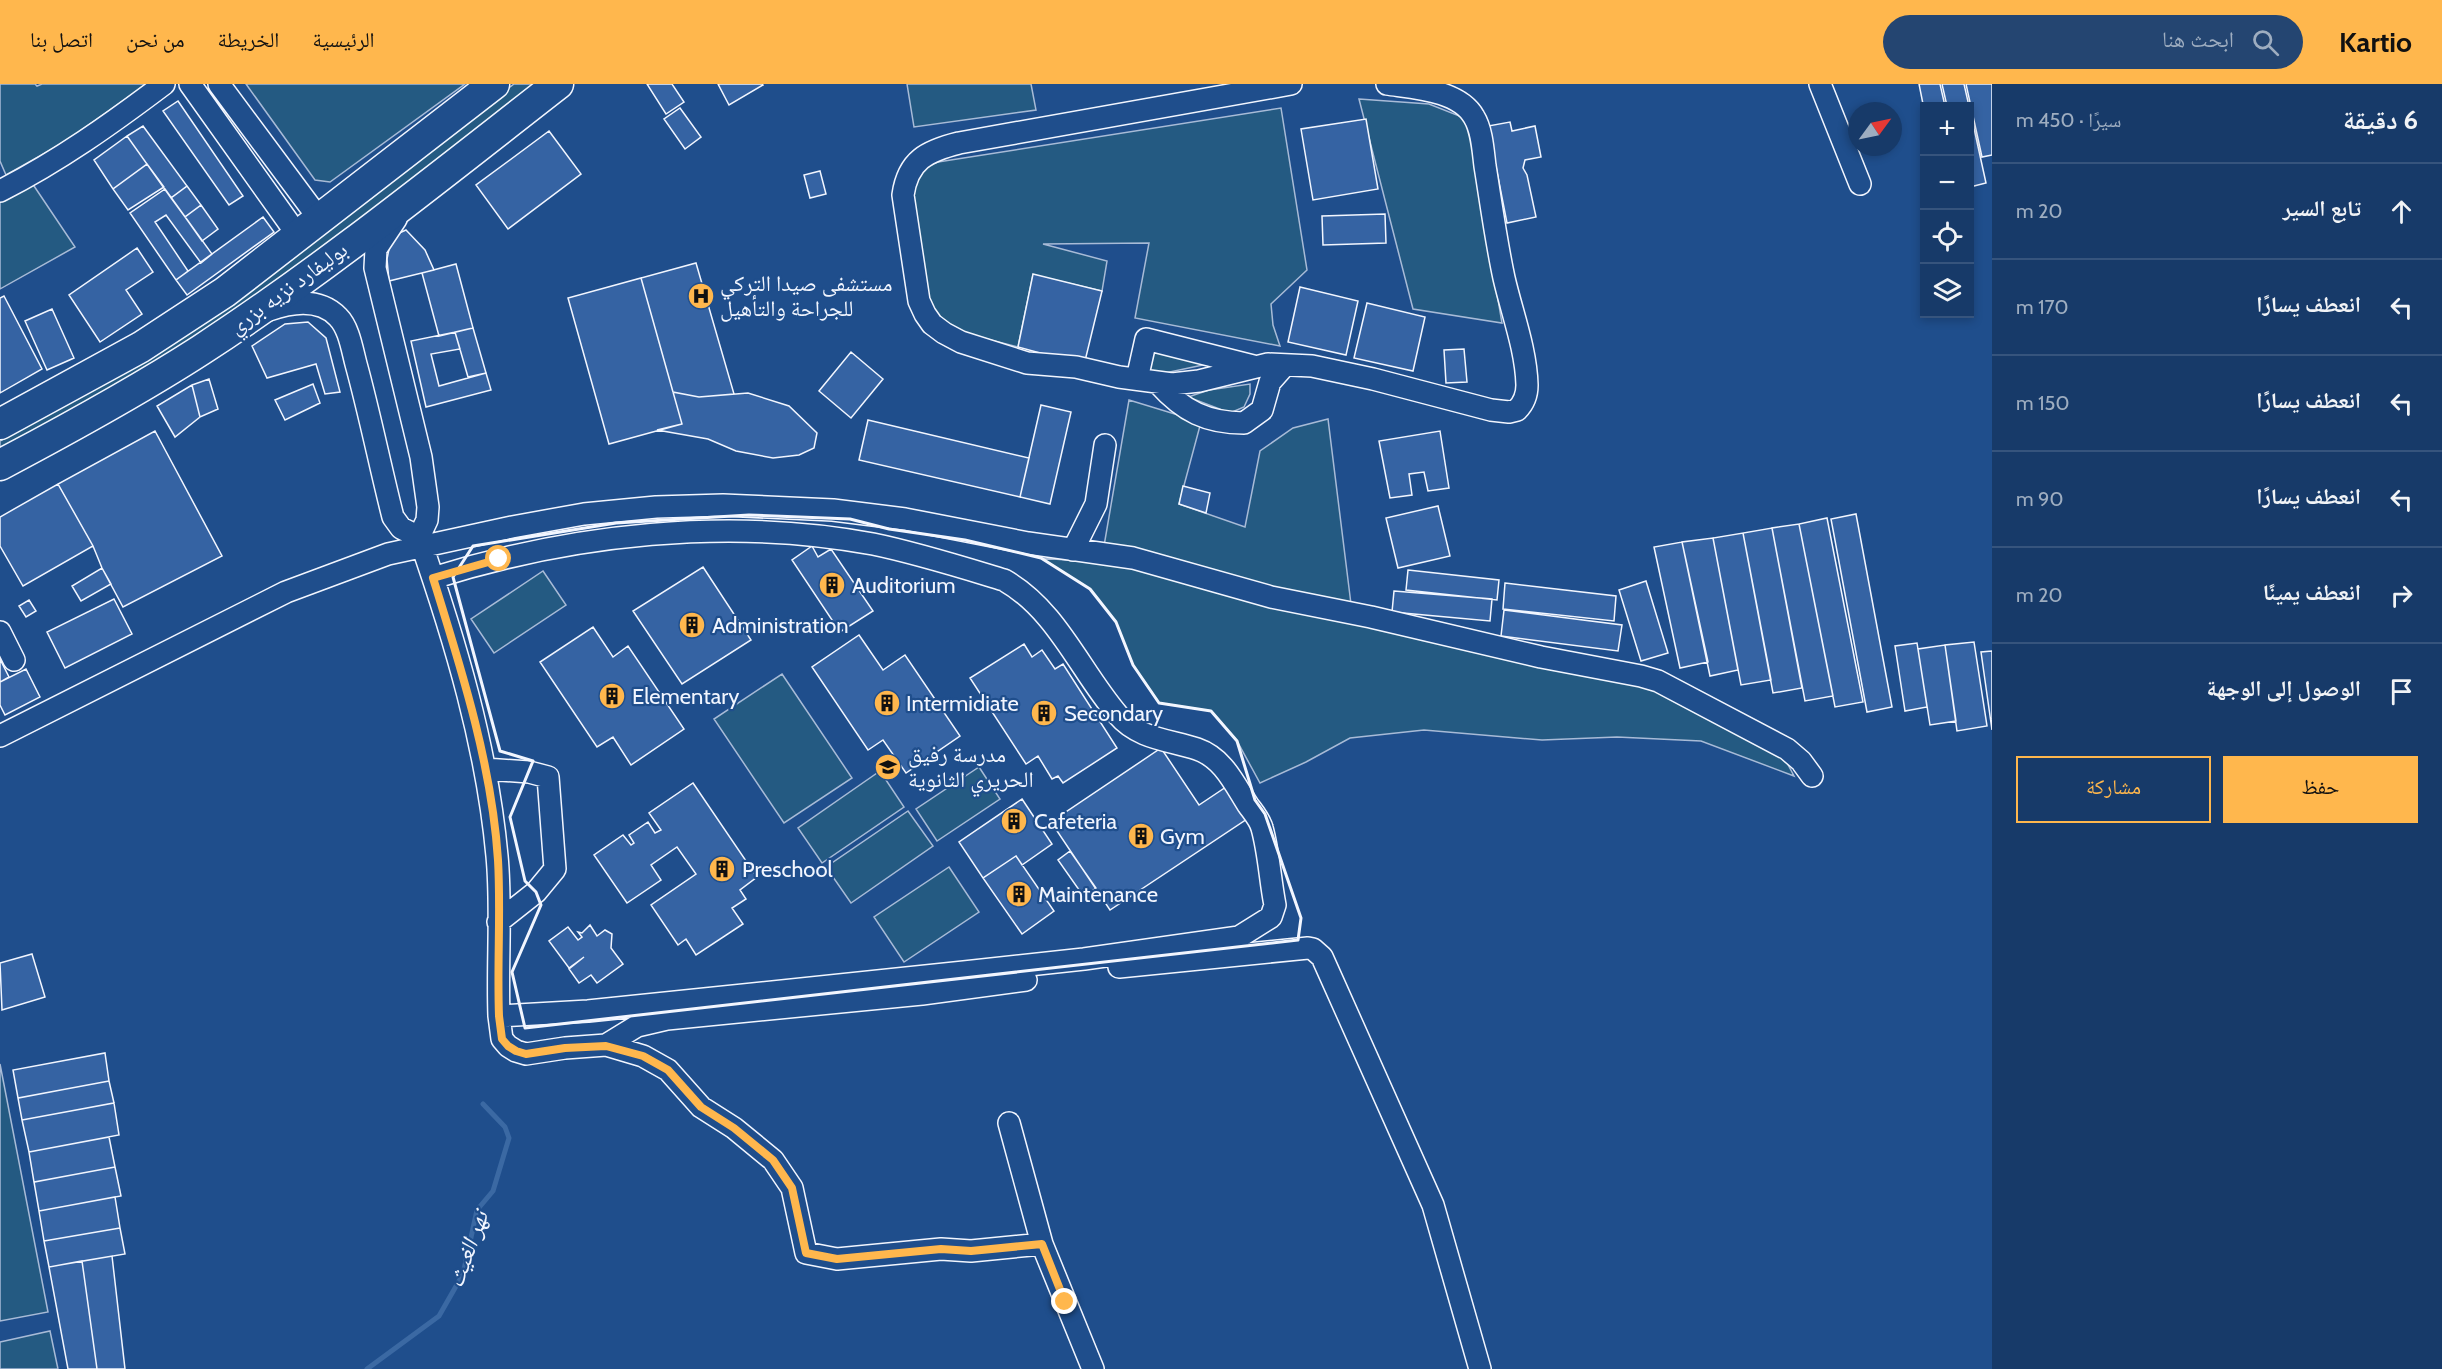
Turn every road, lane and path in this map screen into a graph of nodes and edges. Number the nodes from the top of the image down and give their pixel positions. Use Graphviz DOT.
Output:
graph roads {
  1 [pos="164,84"];
  2 [pos="190,84"];
  3 [pos="219,84"];
  4 [pos="494,84"];
  5 [pos="558,84"];
  6 [pos="1291,84"];
  7 [pos="1387,84"];
  8 [pos="1820,84"];
  9 [pos="433,180"];
  10 [pos="1860,184"];
  11 [pos="0,191"];
  12 [pos="309,229"];
  13 [pos="244,321"];
  14 [pos="1285,365"];
  15 [pos="1256,367"];
  16 [pos="1137,379"];
  17 [pos="1159,384"];
  18 [pos="0,424"];
  19 [pos="1105,445"];
  20 [pos="0,465"];
  21 [pos="420,541"];
  22 [pos="1072,550"];
  23 [pos="433,578"];
  24 [pos="0,632"];
  25 [pos="14,660"];
  26 [pos="0,736"];
  27 [pos="485,769"];
  28 [pos="1812,776"];
  29 [pos="498,922"];
  30 [pos="499,1016"];
  31 [pos="606,1046"];
  32 [pos="1009,1123"];
  33 [pos="1042,1244"];
  34 [pos="1093,1369"];
  35 [pos="1480,1369"];
  1 -- 11 [label="street"];
  2 -- 12 [label="street"];
  3 -- 12 [label="street"];
  4 -- 12 [label="highway, بوليفارد نزيه بزري"];
  5 -- 9 [label="highway, بوليفارد نزيه بزري"];
  6 -- 16 [label="street"];
  7 -- 14 [label="street"];
  8 -- 10 [label="street"];
  9 -- 13 [label="highway, بوليفارد نزيه بزري"];
  9 -- 21 [label="street"];
  12 -- 18 [label="highway, بوليفارد نزيه بزري"];
  13 -- 20 [label="highway, بوليفارد نزيه بزري"];
  13 -- 21 [label="street"];
  14 -- 15 [label="street"];
  14 -- 17 [label="street"];
  15 -- 16 [label="street"];
  15 -- 17 [label="street"];
  16 -- 17 [label="street"];
  19 -- 22 [label="street"];
  21 -- 22 [label="street"];
  21 -- 23 [label="street"];
  21 -- 26 [label="street"];
  22 -- 28 [label="street"];
  23 -- 27 [label="street"];
  23 -- 30 [label="street"];
  24 -- 25 [label="street"];
  27 -- 29 [label="street"];
  27 -- 29 [label="street"];
  29 -- 30 [label="street"];
  30 -- 31 [label="street"];
  31 -- 33 [label="street"];
  31 -- 35 [label="street"];
  32 -- 33 [label="street"];
  33 -- 34 [label="street"];
}
